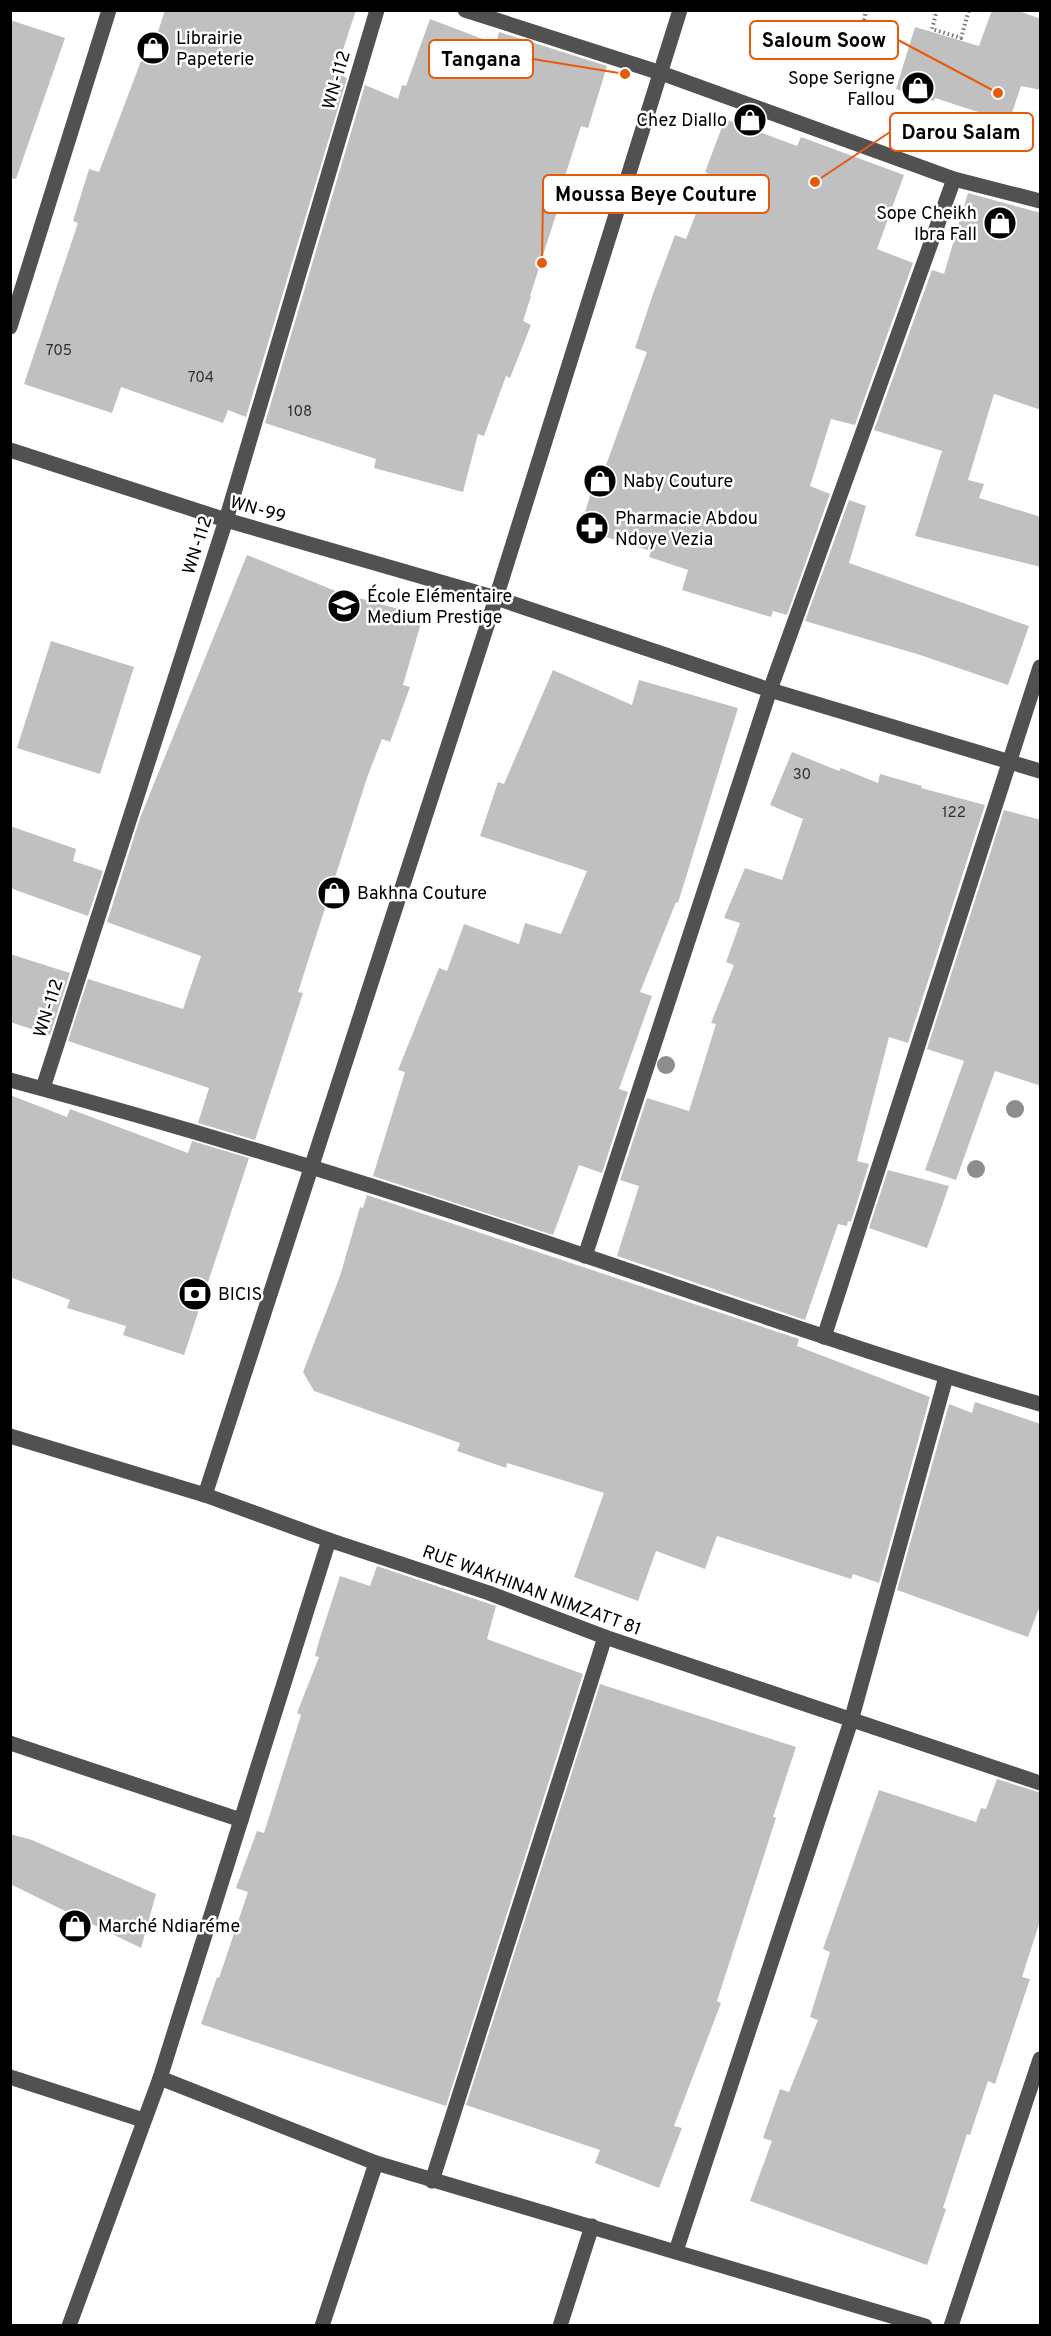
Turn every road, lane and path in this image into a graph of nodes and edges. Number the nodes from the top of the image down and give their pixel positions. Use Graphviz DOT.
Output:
graph roads {
  1 [pos="109,10"];
  2 [pos="377,10"];
  3 [pos="465,10"];
  4 [pos="680,10"];
  5 [pos="866,10"];
  6 [pos="937,10"];
  7 [pos="969,10"];
  8 [pos="864,20"];
  9 [pos="661,73"];
  10 [pos="954,179"];
  11 [pos="1041,201"];
  12 [pos="10,327"];
  13 [pos="10,450"];
  14 [pos="226,520"];
  15 [pos="496,598"];
  16 [pos="1041,667"];
  17 [pos="770,690"];
  18 [pos="1011,761"];
  19 [pos="1041,771"];
  20 [pos="10,1080"];
  21 [pos="43,1088"];
  22 [pos="311,1166"];
  23 [pos="585,1256"];
  24 [pos="824,1337"];
  25 [pos="946,1377"];
  26 [pos="1041,1404"];
  27 [pos="10,1436"];
  28 [pos="205,1495"];
  29 [pos="329,1540"];
  30 [pos="604,1637"];
  31 [pos="851,1721"];
  32 [pos="10,1743"];
  33 [pos="1041,1783"];
  34 [pos="241,1820"];
  35 [pos="1041,2059"];
  36 [pos="10,2077"];
  37 [pos="160,2078"];
  38 [pos="143,2120"];
  39 [pos="376,2163"];
  40 [pos="432,2181"];
  41 [pos="592,2226"];
  42 [pos="676,2252"];
  43 [pos="69,2325"];
  44 [pos="322,2325"];
  45 [pos="560,2325"];
  46 [pos="925,2325"];
  47 [pos="951,2325"];
  1 -- 12 [label="street"];
  2 -- 14 [label="street, WN-112"];
  3 -- 9 [label="street"];
  4 -- 9 [label="street"];
  5 -- 8 [label="path"];
  6 -- 7 [label="path"];
  9 -- 10 [label="street"];
  9 -- 15 [label="street"];
  10 -- 11 [label="street"];
  10 -- 17 [label="street"];
  13 -- 14 [label="street, WN-99"];
  14 -- 15 [label="street, WN-99"];
  14 -- 21 [label="street, WN-112"];
  15 -- 17 [label="street, WN-99"];
  15 -- 22 [label="street"];
  16 -- 18 [label="street"];
  17 -- 18 [label="street, WN-99"];
  17 -- 23 [label="street"];
  18 -- 19 [label="street, WN-99"];
  18 -- 24 [label="street"];
  20 -- 21 [label="street"];
  21 -- 22 [label="street"];
  22 -- 23 [label="street"];
  22 -- 28 [label="street"];
  23 -- 24 [label="street"];
  24 -- 25 [label="street"];
  25 -- 26 [label="street"];
  25 -- 31 [label="street"];
  27 -- 28 [label="street, RUE WAKHINAN NIMZATT 81"];
  28 -- 29 [label="street, RUE WAKHINAN NIMZATT 81"];
  29 -- 30 [label="street, RUE WAKHINAN NIMZATT 81"];
  29 -- 34 [label="street"];
  30 -- 31 [label="street, RUE WAKHINAN NIMZATT 81"];
  30 -- 40 [label="street"];
  31 -- 33 [label="street, RUE WAKHINAN NIMZATT 81"];
  31 -- 42 [label="street"];
  32 -- 34 [label="street"];
  34 -- 37 [label="street"];
  35 -- 47 [label="street"];
  36 -- 38 [label="street"];
  37 -- 38 [label="street"];
  37 -- 39 [label="street"];
  38 -- 43 [label="street"];
  39 -- 40 [label="street"];
  39 -- 44 [label="street"];
  40 -- 41 [label="street"];
  41 -- 42 [label="street"];
  41 -- 45 [label="street"];
  42 -- 46 [label="street"];
}
